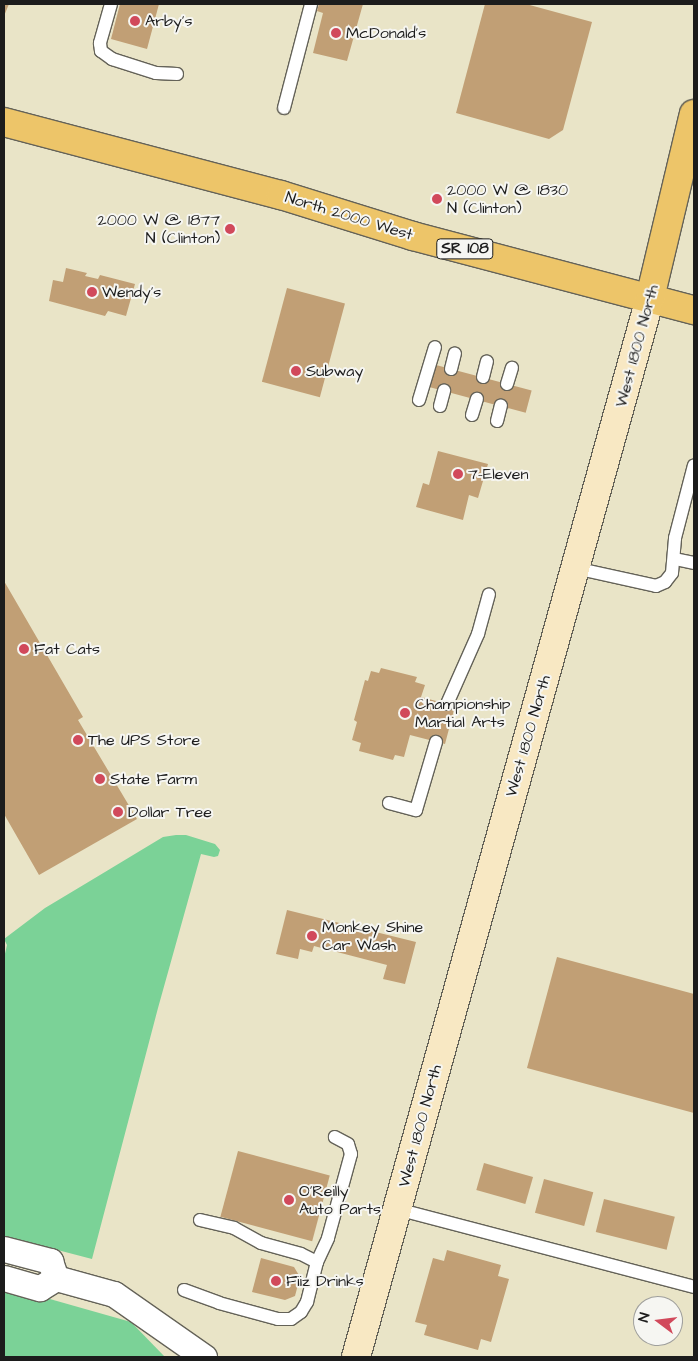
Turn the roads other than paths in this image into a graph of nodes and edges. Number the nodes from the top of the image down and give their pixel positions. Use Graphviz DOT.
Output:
graph roads {
  1 [pos="111,4"];
  2 [pos="311,4"];
  3 [pos="178,74"];
  4 [pos="284,108"];
  5 [pos="694,114"];
  6 [pos="4,122"];
  7 [pos="650,298"];
  8 [pos="694,310"];
  9 [pos="435,347"];
  10 [pos="455,352"];
  11 [pos="487,362"];
  12 [pos="512,368"];
  13 [pos="451,369"];
  14 [pos="483,377"];
  15 [pos="508,384"];
  16 [pos="444,391"];
  17 [pos="477,399"];
  18 [pos="419,400"];
  19 [pos="440,406"];
  20 [pos="501,406"];
  21 [pos="472,415"];
  22 [pos="497,421"];
  23 [pos="694,465"];
  24 [pos="675,559"];
  25 [pos="694,563"];
  26 [pos="576,568"];
  27 [pos="489,594"];
  28 [pos="447,704"];
  29 [pos="436,742"];
  30 [pos="389,803"];
  31 [pos="334,1137"];
  32 [pos="397,1209"];
  33 [pos="200,1220"];
  34 [pos="4,1249"];
  35 [pos="317,1262"];
  36 [pos="4,1278"];
  37 [pos="56,1278"];
  38 [pos="694,1287"];
  39 [pos="184,1290"];
  40 [pos="204,1357"];
  41 [pos="356,1357"];
  1 -- 3 [label="lane"];
  2 -- 4 [label="lane"];
  5 -- 7 [label="main road, West 1800 North"];
  6 -- 7 [label="main road, North 2000 West / SR 108"];
  7 -- 8 [label="main road, North 2000 West / SR 108"];
  7 -- 26 [label="main road, West 1800 North"];
  9 -- 18 [label="lane"];
  10 -- 13 [label="lane"];
  11 -- 14 [label="lane"];
  12 -- 15 [label="lane"];
  16 -- 19 [label="lane"];
  17 -- 21 [label="lane"];
  20 -- 22 [label="lane"];
  23 -- 24 [label="lane"];
  24 -- 25 [label="lane"];
  24 -- 26 [label="lane"];
  26 -- 32 [label="main road, West 1800 North"];
  27 -- 28 [label="lane"];
  29 -- 30 [label="lane"];
  31 -- 35 [label="lane"];
  32 -- 38 [label="lane"];
  32 -- 41 [label="main road, West 1800 North"];
  33 -- 35 [label="lane"];
  34 -- 37 [label="street"];
  35 -- 39 [label="lane"];
  36 -- 37 [label="street"];
  37 -- 40 [label="street"];
}
